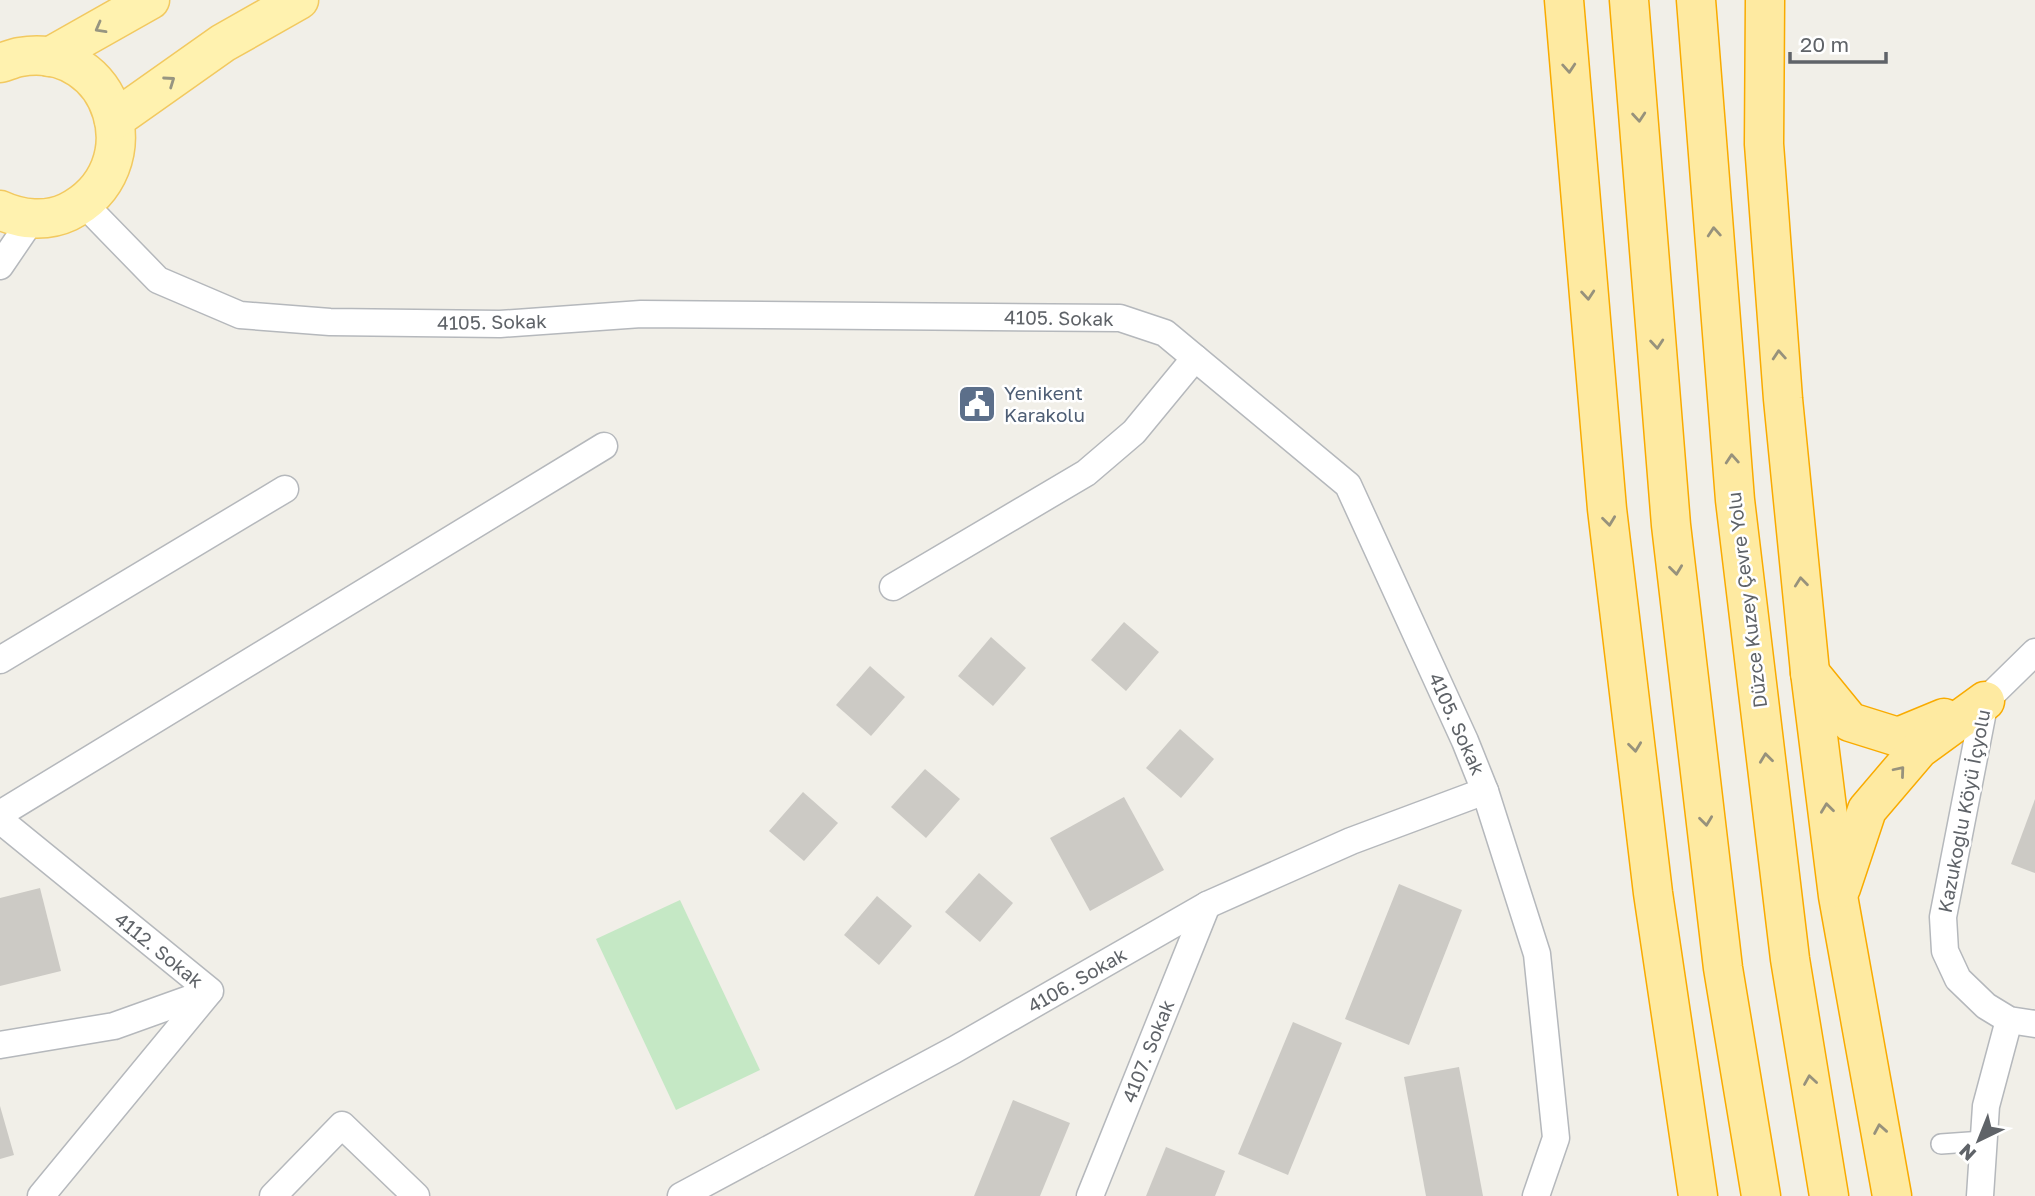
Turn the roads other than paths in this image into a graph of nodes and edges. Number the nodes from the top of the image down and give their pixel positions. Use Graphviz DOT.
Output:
graph roads {
  1 [pos="150,0"];
  2 [pos="299,0"];
  3 [pos="1564,0"];
  4 [pos="1629,0"];
  5 [pos="1696,0"];
  6 [pos="1765,0"];
  7 [pos="49,57"];
  8 [pos="0,64"];
  9 [pos="114,120"];
  10 [pos="83,204"];
  11 [pos="16,215"];
  12 [pos="0,266"];
  13 [pos="1195,358"];
  14 [pos="604,446"];
  15 [pos="285,489"];
  16 [pos="892,587"];
  17 [pos="2035,652"];
  18 [pos="0,660"];
  19 [pos="1810,672"];
  20 [pos="1985,701"];
  21 [pos="1485,791"];
  22 [pos="0,817"];
  23 [pos="1838,896"];
  24 [pos="1206,905"];
  25 [pos="210,991"];
  26 [pos="2009,1020"];
  27 [pos="2035,1024"];
  28 [pos="0,1045"];
  29 [pos="1983,1141"];
  30 [pos="1941,1144"];
  31 [pos="41,1196"];
  32 [pos="273,1196"];
  33 [pos="416,1196"];
  34 [pos="681,1196"];
  35 [pos="1090,1196"];
  36 [pos="1536,1196"];
  37 [pos="1698,1196"];
  38 [pos="1761,1196"];
  39 [pos="1829,1196"];
  40 [pos="1892,1196"];
  41 [pos="1980,1196"];
  1 -- 7 [label="main road, one-way"];
  9 -- 2 [label="main road, one-way"];
  3 -- 37 [label="highway, one-way"];
  4 -- 38 [label="highway, one-way"];
  39 -- 5 [label="highway, Düzce Kuzey Çevre Yolu, one-way"];
  19 -- 6 [label="highway, one-way"];
  7 -- 8 [label="main road"];
  7 -- 9 [label="main road"];
  9 -- 10 [label="main road"];
  10 -- 11 [label="main road"];
  10 -- 13 [label="street, 4105. Sokak"];
  11 -- 12 [label="street"];
  13 -- 16 [label="street"];
  13 -- 21 [label="street, 4105. Sokak"];
  14 -- 22 [label="street"];
  15 -- 18 [label="street"];
  17 -- 20 [label="street, Kazukoğlu Köyü İçyolu"];
  19 -- 20 [label="highway"];
  23 -- 19 [label="highway, one-way"];
  23 -- 20 [label="highway, one-way"];
  20 -- 26 [label="street, Kazukoğlu Köyü İçyolu"];
  21 -- 24 [label="street, 4106. Sokak"];
  21 -- 36 [label="street, 4105. Sokak"];
  22 -- 25 [label="street, 4112. Sokak"];
  40 -- 23 [label="highway, one-way"];
  24 -- 34 [label="street, 4106. Sokak"];
  24 -- 35 [label="street, 4107. Sokak"];
  25 -- 28 [label="street"];
  25 -- 31 [label="street, 4112. Sokak"];
  26 -- 27 [label="street, Kazukoğlu Köyü İçyolu"];
  26 -- 29 [label="street"];
  29 -- 30 [label="street"];
  29 -- 41 [label="street"];
  32 -- 33 [label="street"];
}
